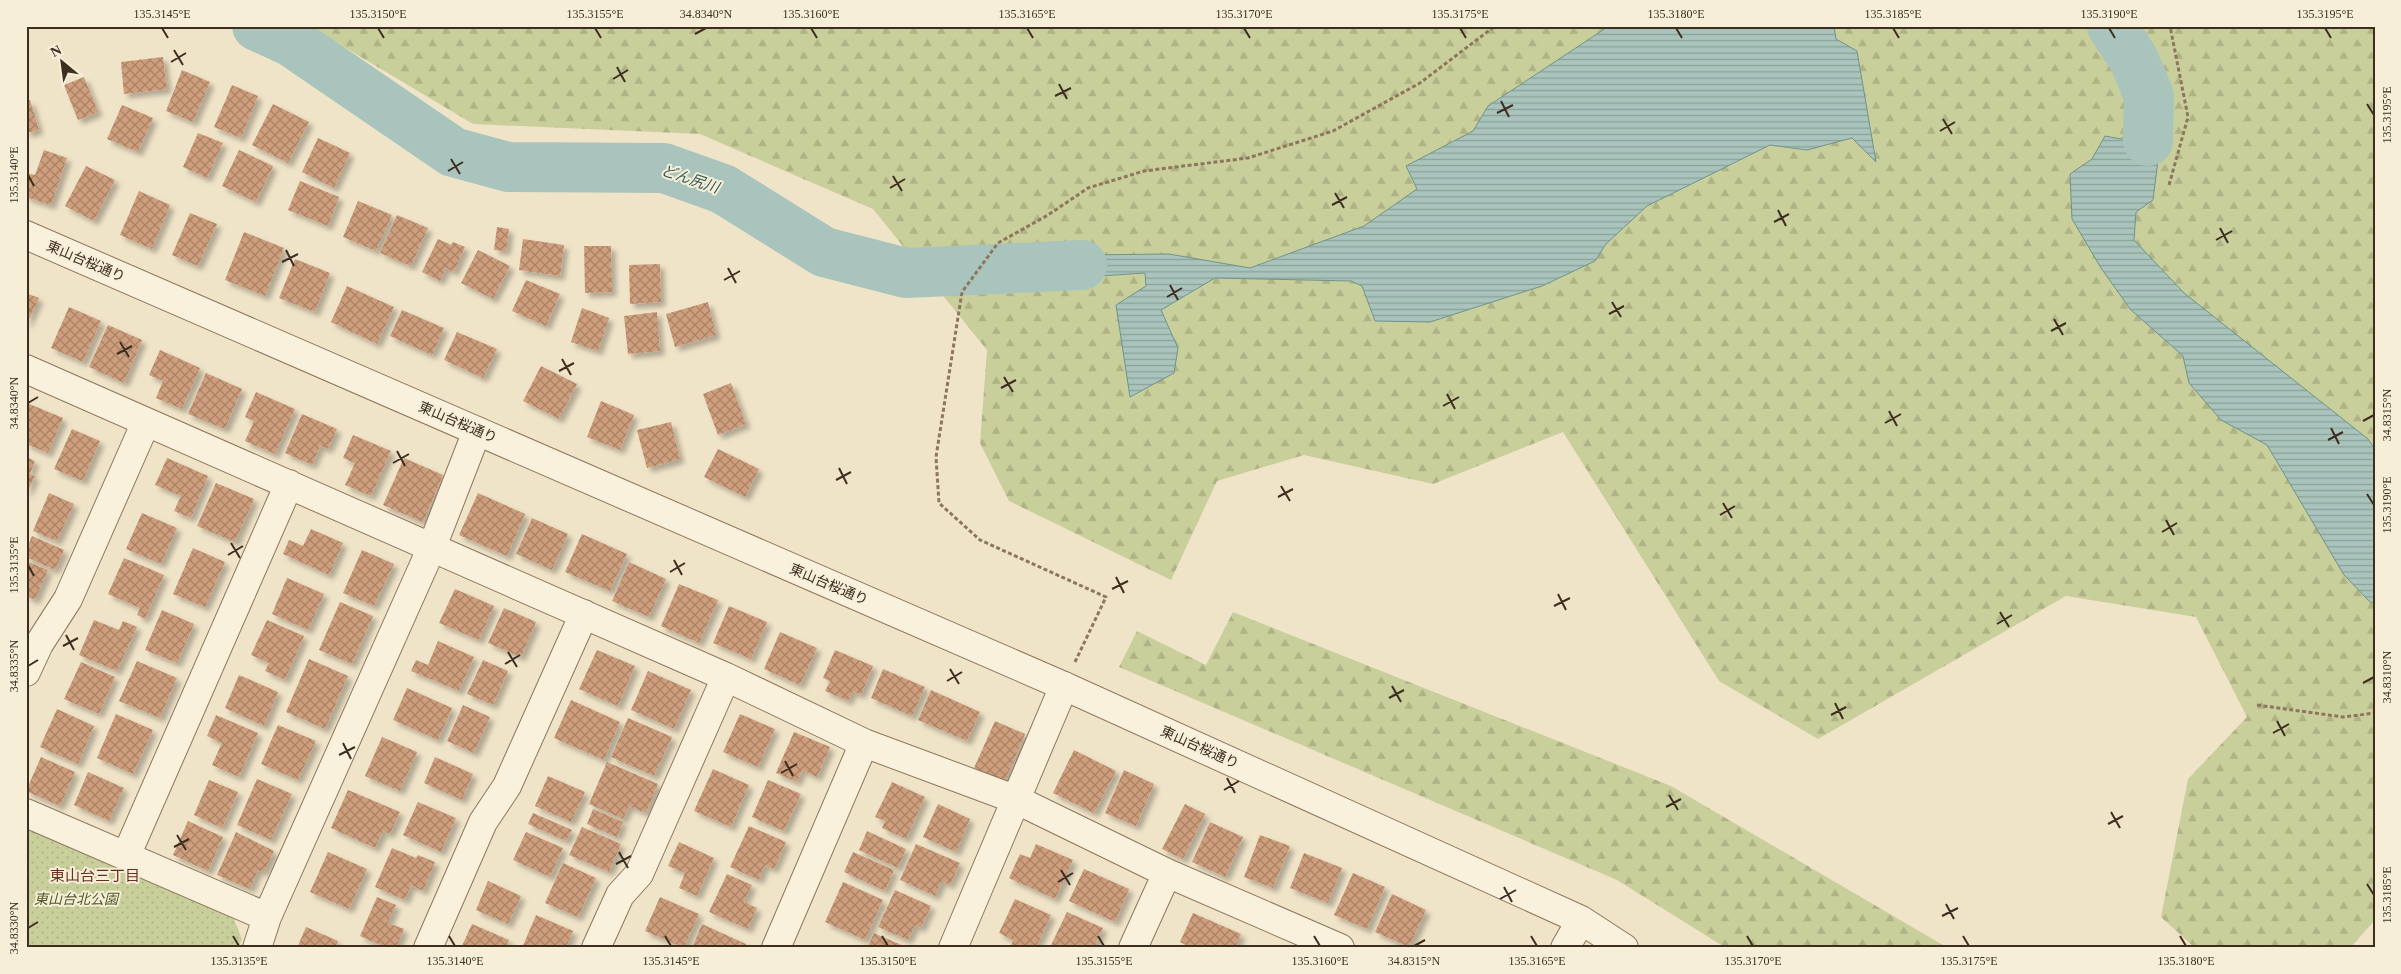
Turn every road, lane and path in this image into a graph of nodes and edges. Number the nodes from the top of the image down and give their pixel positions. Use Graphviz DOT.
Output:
graph roads {
  1 [pos="1495,26"];
  2 [pos="2170,26"];
  3 [pos="2169,185"];
  4 [pos="26,235"];
  5 [pos="26,369"];
  6 [pos="146,422"];
  7 [pos="477,431"];
  8 [pos="289,484"];
  9 [pos="432,547"];
  10 [pos="584,614"];
  11 [pos="26,672"];
  12 [pos="726,677"];
  13 [pos="1064,686"];
  14 [pos="2257,705"];
  15 [pos="2375,713"];
  16 [pos="864,743"];
  17 [pos="1017,800"];
  18 [pos="26,813"];
  19 [pos="126,856"];
  20 [pos="1167,873"];
  21 [pos="267,917"];
  22 [pos="1581,920"];
  23 [pos="258,948"];
  24 [pos="428,948"];
  25 [pos="596,948"];
  26 [pos="776,948"];
  27 [pos="953,948"];
  28 [pos="1133,948"];
  29 [pos="1340,948"];
  30 [pos="1565,948"];
  31 [pos="1624,948"];
  1 -- 13 [label="path"];
  2 -- 3 [label="path"];
  4 -- 7 [label="street, 東山台桜通り"];
  5 -- 6 [label="street"];
  6 -- 8 [label="street"];
  6 -- 11 [label="street"];
  7 -- 9 [label="street"];
  7 -- 13 [label="street, 東山台桜通り"];
  8 -- 9 [label="street"];
  8 -- 19 [label="street"];
  9 -- 10 [label="street"];
  9 -- 21 [label="street"];
  10 -- 12 [label="street"];
  10 -- 24 [label="street"];
  12 -- 16 [label="street"];
  12 -- 25 [label="street"];
  13 -- 17 [label="street"];
  13 -- 22 [label="street, 東山台桜通り"];
  14 -- 15 [label="path"];
  16 -- 17 [label="street"];
  16 -- 26 [label="street"];
  17 -- 20 [label="street"];
  17 -- 27 [label="street"];
  18 -- 19 [label="street"];
  19 -- 21 [label="street"];
  20 -- 28 [label="street"];
  20 -- 29 [label="street"];
  21 -- 23 [label="street"];
  22 -- 30 [label="street"];
  22 -- 31 [label="street, 東山台桜通り"];
}
